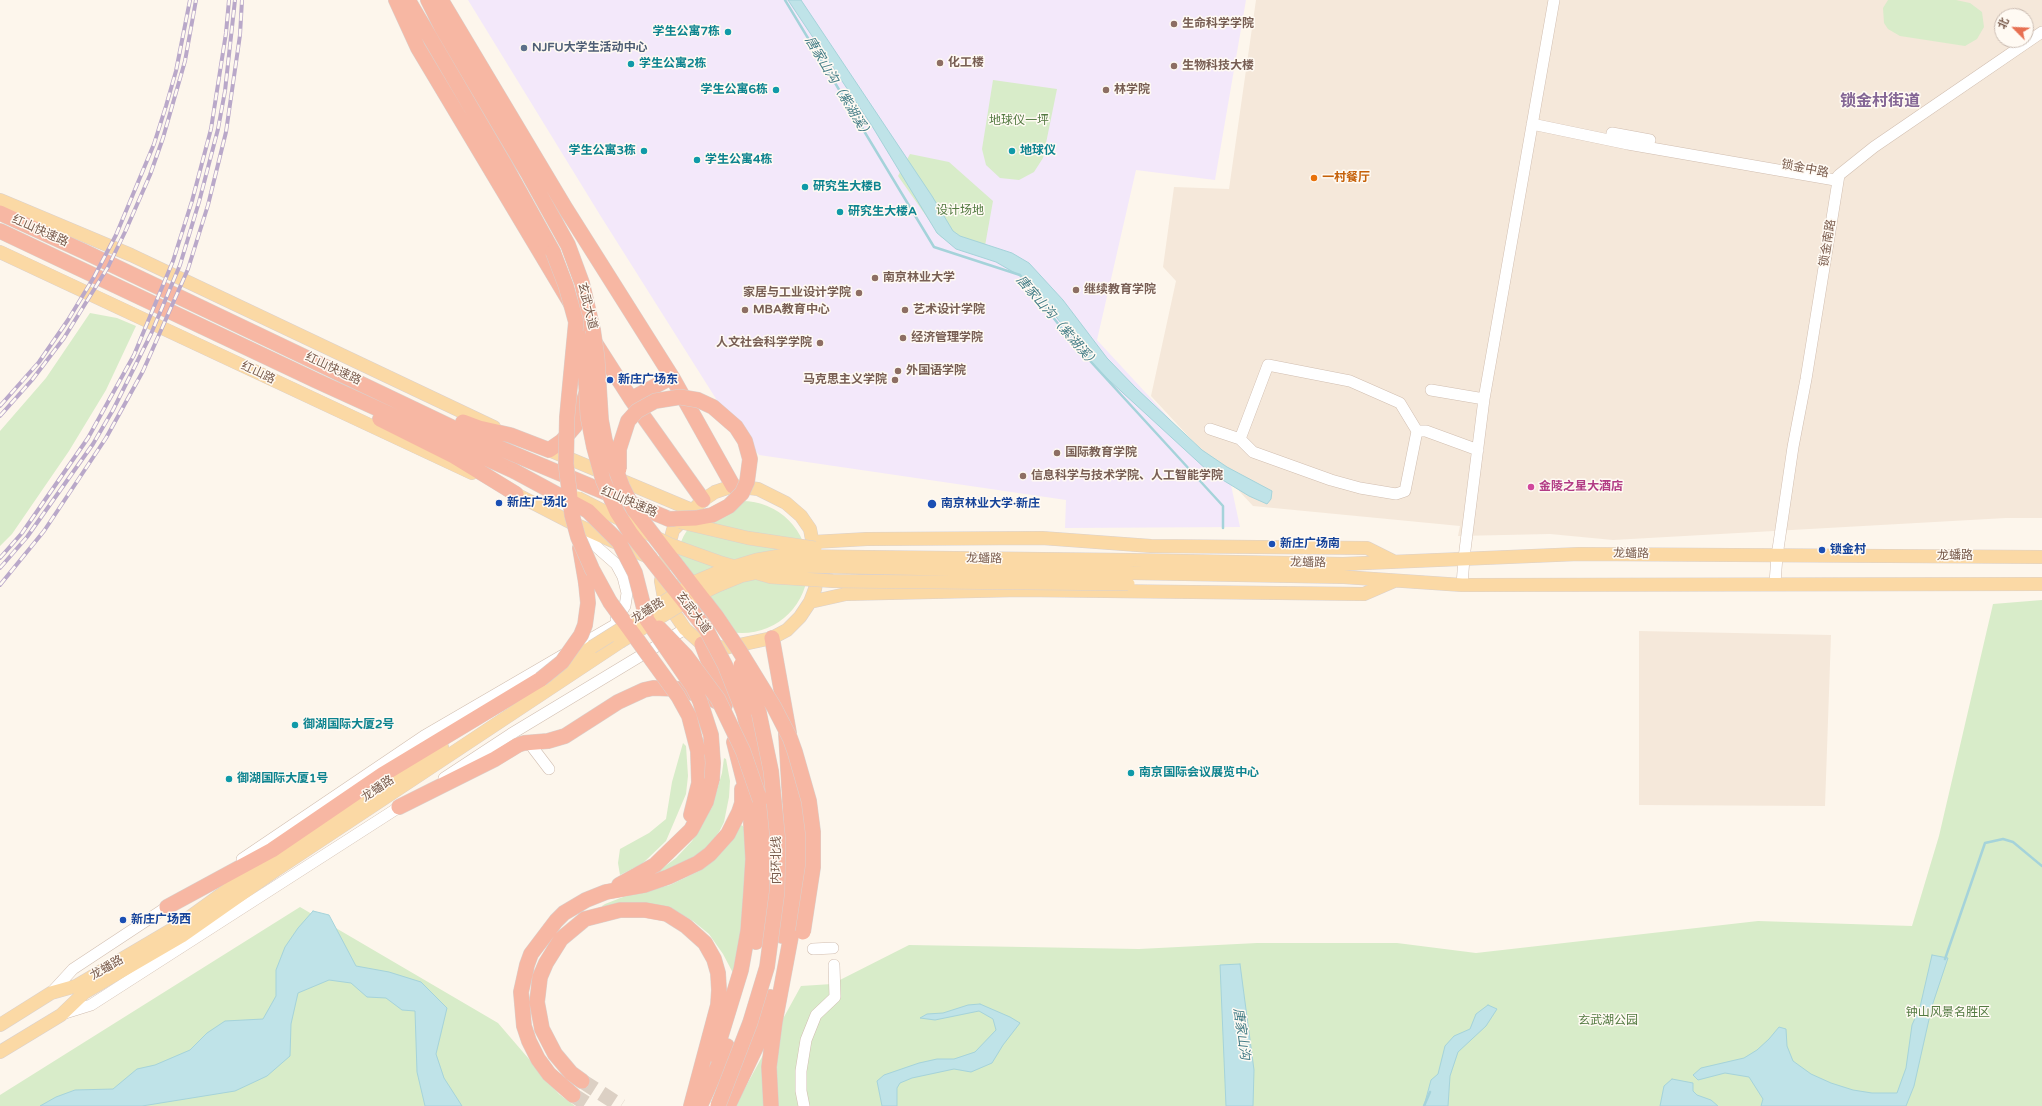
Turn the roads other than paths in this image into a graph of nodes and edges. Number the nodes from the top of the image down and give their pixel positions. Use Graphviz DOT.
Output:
graph roads {
  1 [pos="396,0"];
  2 [pos="408,0"];
  3 [pos="428,0"];
  4 [pos="441,0"];
  5 [pos="1554,0"];
  6 [pos="2042,32"];
  7 [pos="1533,121"];
  8 [pos="1839,175"];
  9 [pos="0,200"];
  10 [pos="0,213"];
  11 [pos="0,231"];
  12 [pos="0,252"];
  13 [pos="580,323"];
  14 [pos="327,366"];
  15 [pos="672,377"];
  16 [pos="318,381"];
  17 [pos="1431,390"];
  18 [pos="631,399"];
  19 [pos="1484,399"];
  20 [pos="1210,429"];
  21 [pos="1417,431"];
  22 [pos="510,435"];
  23 [pos="461,438"];
  24 [pos="1240,439"];
  25 [pos="549,450"];
  26 [pos="1478,450"];
  27 [pos="514,471"];
  28 [pos="622,486"];
  29 [pos="733,486"];
  30 [pos="516,494"];
  31 [pos="697,505"];
  32 [pos="669,519"];
  33 [pos="570,522"];
  34 [pos="578,537"];
  35 [pos="813,542"];
  36 [pos="1151,546"];
  37 [pos="1777,556"];
  38 [pos="2042,557"];
  39 [pos="1464,558"];
  40 [pos="1395,562"];
  41 [pos="664,564"];
  42 [pos="1397,579"];
  43 [pos="1775,584"];
  44 [pos="2042,584"];
  45 [pos="1462,585"];
  46 [pos="1145,591"];
  47 [pos="664,598"];
  48 [pos="810,602"];
  49 [pos="716,616"];
  50 [pos="647,620"];
  51 [pos="685,629"];
  52 [pos="604,631"];
  53 [pos="772,638"];
  54 [pos="702,644"];
  55 [pos="785,708"];
  56 [pos="729,717"];
  57 [pos="533,748"];
  58 [pos="549,769"];
  59 [pos="742,776"];
  60 [pos="706,781"];
  61 [pos="760,800"];
  62 [pos="399,807"];
  63 [pos="606,892"];
  64 [pos="167,907"];
  65 [pos="834,948"];
  66 [pos="813,949"];
  67 [pos="834,965"];
  68 [pos="80,990"];
  69 [pos="51,993"];
  70 [pos="60,1015"];
  71 [pos="775,1021"];
  72 [pos="0,1025"];
  73 [pos="0,1052"];
  74 [pos="582,1081"];
  75 [pos="573,1095"];
  76 [pos="691,1106"];
  77 [pos="700,1106"];
  78 [pos="718,1106"];
  79 [pos="728,1106"];
  80 [pos="771,1106"];
  81 [pos="804,1106"];
  1 -- 13 [label="highway"];
  2 -- 13 [label="highway, bridge"];
  3 -- 28 [label="highway, 玄武大道, bridge"];
  4 -- 15 [label="highway"];
  5 -- 7 [label="street"];
  6 -- 8 [label="street"];
  7 -- 8 [label="street, 锁金中路"];
  7 -- 19 [label="street"];
  8 -- 37 [label="street, 锁金南路"];
  9 -- 22 [label="main road"];
  10 -- 14 [label="highway, 红山快速路"];
  11 -- 16 [label="highway, 红山快速路"];
  12 -- 30 [label="main road, 红山路"];
  13 -- 18 [label="highway"];
  13 -- 25 [label="highway"];
  13 -- 34 [label="highway, bridge"];
  13 -- 61 [label="highway, 玄武大道, bridge"];
  14 -- 22 [label="highway"];
  14 -- 23 [label="highway, 红山快速路"];
  15 -- 18 [label="highway"];
  15 -- 29 [label="highway"];
  16 -- 23 [label="highway, 红山快速路"];
  16 -- 30 [label="highway"];
  17 -- 19 [label="street"];
  18 -- 31 [label="highway"];
  19 -- 26 [label="street"];
  20 -- 24 [label="street"];
  21 -- 24 [label="street"];
  21 -- 24 [label="street"];
  21 -- 26 [label="street"];
  22 -- 25 [label="highway"];
  23 -- 27 [label="highway, 红山快速路"];
  23 -- 32 [label="highway, 红山快速路, bridge"];
  25 -- 31 [label="main road"];
  26 -- 39 [label="street"];
  27 -- 46 [label="main road, bridge"];
  27 -- 50 [label="highway, 红山快速路, bridge"];
  28 -- 32 [label="highway, bridge"];
  28 -- 49 [label="highway, 玄武大道, bridge"];
  29 -- 31 [label="main road"];
  29 -- 35 [label="main road"];
  30 -- 33 [label="main road, 红山路"];
  31 -- 41 [label="main road"];
  32 -- 36 [label="main road, bridge"];
  33 -- 41 [label="main road, 红山路"];
  33 -- 52 [label="street"];
  34 -- 60 [label="highway, bridge"];
  34 -- 64 [label="highway, bridge"];
  35 -- 36 [label="main road"];
  35 -- 48 [label="main road"];
  36 -- 40 [label="main road"];
  37 -- 38 [label="main road, 龙蟠路"];
  37 -- 39 [label="main road, 龙蟠路"];
  37 -- 43 [label="street, 锁金南路"];
  39 -- 40 [label="main road, 龙蟠路"];
  39 -- 45 [label="street"];
  40 -- 68 [label="main road, 龙蟠路, bridge"];
  41 -- 47 [label="main road"];
  42 -- 45 [label="main road, 龙蟠路"];
  42 -- 46 [label="main road"];
  42 -- 68 [label="main road, 龙蟠路, bridge"];
  43 -- 44 [label="main road, 龙蟠路"];
  43 -- 45 [label="main road, 龙蟠路"];
  46 -- 48 [label="main road"];
  47 -- 51 [label="main road"];
  47 -- 52 [label="street"];
  48 -- 53 [label="main road"];
  49 -- 71 [label="highway, bridge"];
  49 -- 78 [label="highway, 内环北线, bridge"];
  50 -- 56 [label="highway, bridge"];
  50 -- 60 [label="highway, 红山快速路, bridge"];
  51 -- 54 [label="main road"];
  51 -- 62 [label="street, 龙蟠路"];
  52 -- 64 [label="street, 龙蟠路"];
  53 -- 54 [label="main road"];
  53 -- 55 [label="highway"];
  54 -- 56 [label="highway"];
  55 -- 71 [label="highway"];
  55 -- 79 [label="highway"];
  56 -- 59 [label="highway"];
  56 -- 61 [label="highway, bridge"];
  56 -- 62 [label="highway"];
  57 -- 58 [label="street"];
  59 -- 63 [label="highway"];
  59 -- 76 [label="highway"];
  60 -- 63 [label="highway"];
  61 -- 77 [label="highway, 内环北线"];
  62 -- 70 [label="street, 龙蟠路"];
  63 -- 75 [label="highway"];
  64 -- 69 [label="street, 龙蟠路"];
  65 -- 66 [label="street"];
  67 -- 81 [label="street"];
  68 -- 69 [label="main road, 龙蟠路"];
  68 -- 70 [label="main road, 龙蟠路"];
  69 -- 72 [label="main road, 龙蟠路"];
  70 -- 73 [label="main road, 龙蟠路"];
  71 -- 80 [label="highway"];
  74 -- 76 [label="highway"];
}
